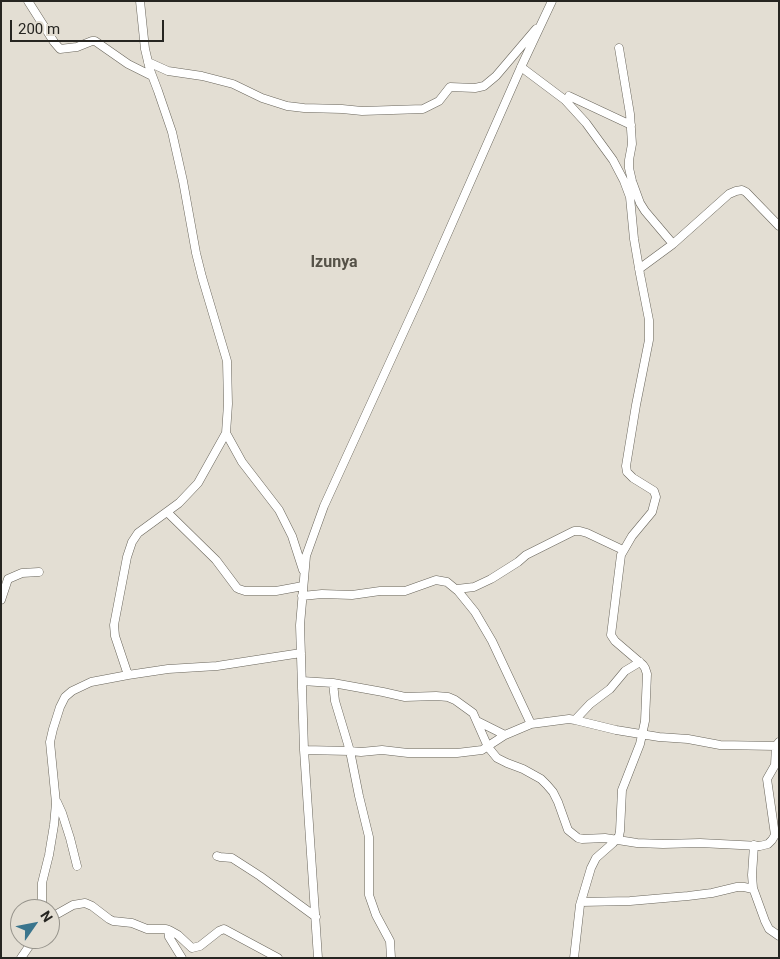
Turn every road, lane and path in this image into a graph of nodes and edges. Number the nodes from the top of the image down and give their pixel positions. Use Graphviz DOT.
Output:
graph roads {
  1 [pos="28,1"];
  2 [pos="140,1"];
  3 [pos="552,1"];
  4 [pos="544,20"];
  5 [pos="619,48"];
  6 [pos="148,62"];
  7 [pos="521,67"];
  8 [pos="152,76"];
  9 [pos="569,96"];
  10 [pos="631,125"];
  11 [pos="779,226"];
  12 [pos="673,244"];
  13 [pos="639,269"];
  14 [pos="226,433"];
  15 [pos="167,512"];
  16 [pos="623,550"];
  17 [pos="39,572"];
  18 [pos="304,573"];
  19 [pos="303,586"];
  20 [pos="457,589"];
  21 [pos="302,596"];
  22 [pos="1,600"];
  23 [pos="301,654"];
  24 [pos="640,662"];
  25 [pos="128,675"];
  26 [pos="302,681"];
  27 [pos="333,683"];
  28 [pos="575,720"];
  29 [pos="477,721"];
  30 [pos="531,724"];
  31 [pos="643,734"];
  32 [pos="505,735"];
  33 [pos="777,744"];
  34 [pos="488,747"];
  35 [pos="304,750"];
  36 [pos="350,750"];
  37 [pos="56,801"];
  38 [pos="617,839"];
  39 [pos="754,845"];
  40 [pos="217,856"];
  41 [pos="77,866"];
  42 [pos="753,889"];
  43 [pos="42,899"];
  44 [pos="581,902"];
  45 [pos="60,912"];
  46 [pos="316,916"];
  47 [pos="168,930"];
  48 [pos="779,936"];
  49 [pos="193,948"];
  50 [pos="182,958"];
  51 [pos="186,958"];
  52 [pos="278,958"];
  53 [pos="318,958"];
  54 [pos="391,958"];
  55 [pos="574,958"];
  1 -- 8 [label="street"];
  2 -- 6 [label="street"];
  3 -- 4 [label="street"];
  4 -- 6 [label="street"];
  4 -- 7 [label="street"];
  5 -- 10 [label="street"];
  6 -- 8 [label="street"];
  7 -- 13 [label="street"];
  7 -- 18 [label="street"];
  8 -- 14 [label="street"];
  9 -- 10 [label="street"];
  10 -- 12 [label="street"];
  11 -- 12 [label="street"];
  12 -- 13 [label="street"];
  13 -- 16 [label="street"];
  14 -- 15 [label="street"];
  14 -- 18 [label="street"];
  15 -- 19 [label="street"];
  15 -- 25 [label="street"];
  16 -- 20 [label="street"];
  16 -- 24 [label="street"];
  17 -- 22 [label="street"];
  18 -- 19 [label="street"];
  19 -- 21 [label="street"];
  20 -- 21 [label="street"];
  20 -- 30 [label="street"];
  21 -- 23 [label="street"];
  23 -- 25 [label="street"];
  23 -- 26 [label="street"];
  24 -- 28 [label="street"];
  24 -- 31 [label="street"];
  25 -- 37 [label="street"];
  26 -- 27 [label="street"];
  26 -- 35 [label="street"];
  27 -- 29 [label="street"];
  27 -- 36 [label="street"];
  28 -- 30 [label="street"];
  28 -- 31 [label="street"];
  29 -- 32 [label="street"];
  29 -- 34 [label="street"];
  30 -- 32 [label="street"];
  31 -- 33 [label="street"];
  31 -- 38 [label="street"];
  32 -- 34 [label="street"];
  33 -- 39 [label="street"];
  34 -- 36 [label="street"];
  34 -- 38 [label="street"];
  35 -- 36 [label="street"];
  35 -- 46 [label="street"];
  36 -- 54 [label="street"];
  37 -- 41 [label="street"];
  37 -- 43 [label="street"];
  38 -- 39 [label="street"];
  38 -- 44 [label="street"];
  39 -- 42 [label="street"];
  40 -- 46 [label="street"];
  42 -- 44 [label="street"];
  42 -- 48 [label="street"];
  44 -- 55 [label="street"];
  45 -- 47 [label="street"];
  46 -- 53 [label="street"];
  47 -- 49 [label="street"];
  47 -- 50 [label="street"];
  49 -- 51 [label="street"];
  49 -- 52 [label="street"];
}
